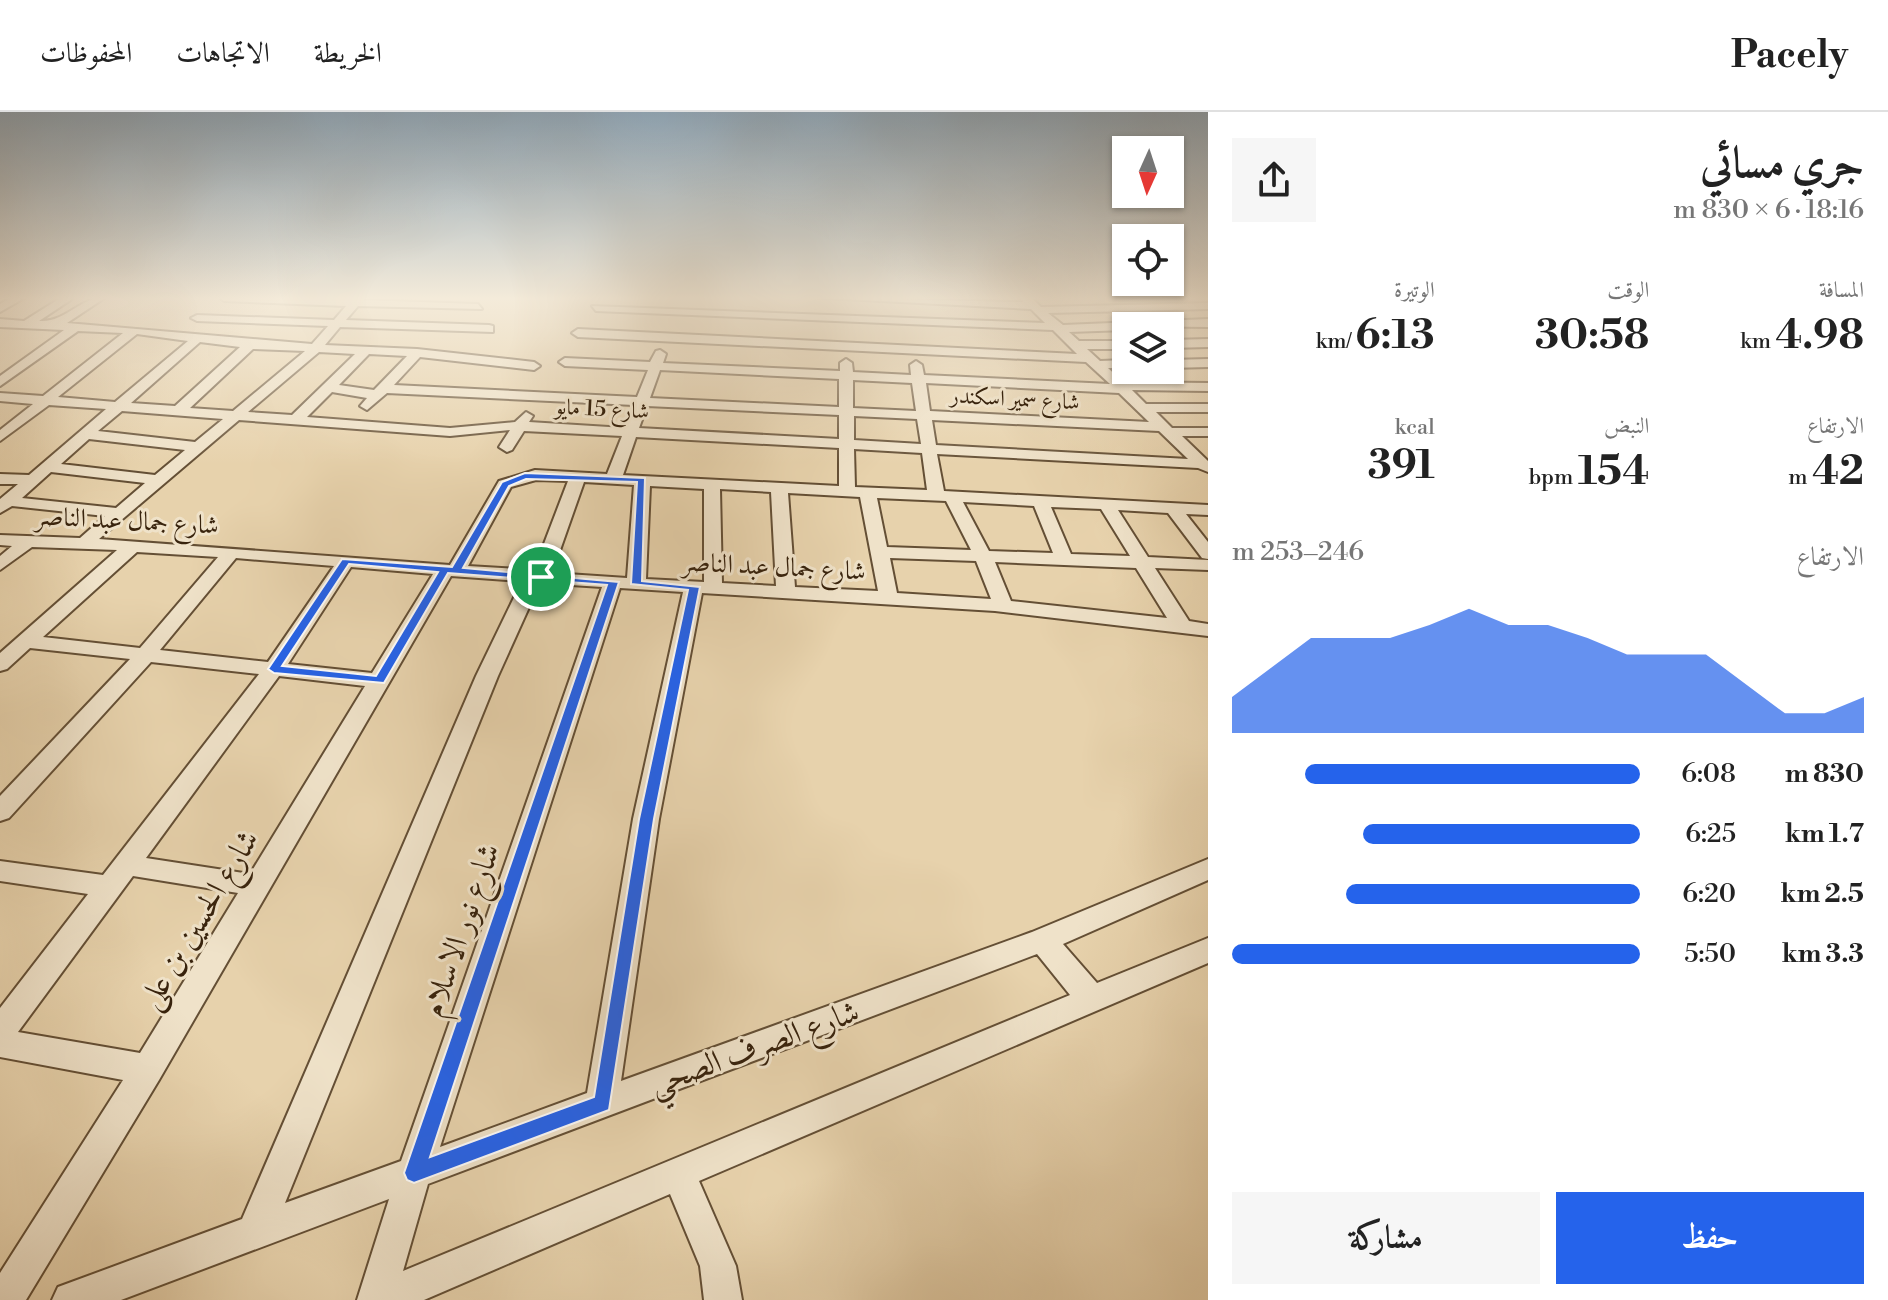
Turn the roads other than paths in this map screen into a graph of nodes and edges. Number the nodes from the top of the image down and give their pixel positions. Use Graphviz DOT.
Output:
graph roads {
  1 [pos="41,352"];
  2 [pos="106,352"];
  3 [pos="181,352"];
  4 [pos="242,352"];
  5 [pos="311,352"];
  6 [pos="364,352"];
  7 [pos="402,352"];
  8 [pos="661,352"];
  9 [pos="728,352"];
  10 [pos="777,352"];
  11 [pos="846,352"];
  12 [pos="914,352"];
  13 [pos="965,352"];
  14 [pos="1084,352"];
  15 [pos="417,353"];
  16 [pos="1093,361"];
  17 [pos="565,362"];
  18 [pos="1112,363"];
  19 [pos="1208,363"];
  20 [pos="1184,364"];
  21 [pos="534,366"];
  22 [pos="657,366"];
  23 [pos="726,370"];
  24 [pos="778,372"];
  25 [pos="846,376"];
  26 [pos="918,379"];
  27 [pos="0,382"];
  28 [pos="328,387"];
  29 [pos="1208,387"];
  30 [pos="1122,388"];
  31 [pos="380,392"];
  32 [pos="0,397"];
  33 [pos="537,398"];
  34 [pos="47,400"];
  35 [pos="640,403"];
  36 [pos="120,406"];
  37 [pos="367,406"];
  38 [pos="1144,408"];
  39 [pos="1208,408"];
  40 [pos="179,410"];
  41 [pos="846,412"];
  42 [pos="234,415"];
  43 [pos="924,416"];
  44 [pos="296,420"];
  45 [pos="520,426"];
  46 [pos="1168,430"];
  47 [pos="628,432"];
  48 [pos="1208,432"];
  49 [pos="86,434"];
  50 [pos="0,437"];
  51 [pos="847,444"];
  52 [pos="196,447"];
  53 [pos="507,447"];
  54 [pos="929,448"];
  55 [pos="1205,466"];
  56 [pos="48,467"];
  57 [pos="578,477"];
  58 [pos="0,479"];
  59 [pos="613,479"];
  60 [pos="33,480"];
  61 [pos="158,480"];
  62 [pos="642,480"];
  63 [pos="712,483"];
  64 [pos="779,486"];
  65 [pos="847,490"];
  66 [pos="867,491"];
  67 [pos="944,495"];
  68 [pos="1040,501"];
  69 [pos="1106,504"];
  70 [pos="4,505"];
  71 [pos="1173,508"];
  72 [pos="1208,510"];
  73 [pos="120,513"];
  74 [pos="0,540"];
  75 [pos="28,541"];
  76 [pos="84,543"];
  77 [pos="134,545"];
  78 [pos="232,552"];
  79 [pos="879,552"];
  80 [pos="1208,554"];
  81 [pos="983,556"];
  82 [pos="1064,559"];
  83 [pos="346,561"];
  84 [pos="1142,562"];
  85 [pos="0,565"];
  86 [pos="1208,565"];
  87 [pos="450,570"];
  88 [pos="537,577"];
  89 [pos="625,583"];
  90 [pos="704,588"];
  91 [pos="786,593"];
  92 [pos="889,598"];
  93 [pos="1003,604"];
  94 [pos="1182,626"];
  95 [pos="1208,630"];
  96 [pos="25,641"];
  97 [pos="146,654"];
  98 [pos="0,664"];
  99 [pos="274,669"];
  100 [pos="379,681"];
  101 [pos="0,812"];
  102 [pos="128,865"];
  103 [pos="1208,869"];
  104 [pos="0,871"];
  105 [pos="258,886"];
  106 [pos="111,887"];
  107 [pos="1042,940"];
  108 [pos="1208,950"];
  109 [pos="1090,997"];
  110 [pos="0,1032"];
  111 [pos="0,1043"];
  112 [pos="148,1069"];
  113 [pos="602,1103"];
  114 [pos="414,1173"];
  115 [pos="678,1173"];
  116 [pos="255,1232"];
  117 [pos="5,1300"];
  118 [pos="71,1300"];
  119 [pos="378,1300"];
  120 [pos="723,1300"];
  1 -- 27 [label="street"];
  2 -- 34 [label="street"];
  3 -- 36 [label="street"];
  4 -- 40 [label="street"];
  5 -- 42 [label="street"];
  6 -- 28 [label="street"];
  7 -- 15 [label="street"];
  8 -- 22 [label="street"];
  9 -- 23 [label="street"];
  10 -- 24 [label="street"];
  11 -- 25 [label="street"];
  12 -- 26 [label="street"];
  13 -- 16 [label="street"];
  14 -- 16 [label="street"];
  15 -- 21 [label="street"];
  15 -- 31 [label="street"];
  16 -- 18 [label="street"];
  16 -- 30 [label="street"];
  17 -- 22 [label="street"];
  19 -- 20 [label="street"];
  22 -- 23 [label="street"];
  22 -- 35 [label="street"];
  23 -- 24 [label="street"];
  24 -- 25 [label="street"];
  25 -- 26 [label="street"];
  25 -- 41 [label="street"];
  26 -- 30 [label="street"];
  26 -- 43 [label="street"];
  28 -- 31 [label="street, شارع سمير اسكندر"];
  28 -- 44 [label="street"];
  29 -- 30 [label="street"];
  30 -- 38 [label="street"];
  31 -- 33 [label="street, شارع سمير اسكندر"];
  31 -- 37 [label="street"];
  32 -- 34 [label="street, شارع 15 مايو"];
  33 -- 35 [label="street, شارع سمير اسكندر"];
  33 -- 45 [label="street"];
  34 -- 36 [label="street, شارع 15 مايو"];
  34 -- 50 [label="street"];
  35 -- 41 [label="street, شارع سمير اسكندر"];
  35 -- 47 [label="street"];
  36 -- 40 [label="street, شارع 15 مايو"];
  36 -- 49 [label="street"];
  38 -- 39 [label="street"];
  38 -- 46 [label="street"];
  40 -- 42 [label="street, شارع 15 مايو"];
  41 -- 43 [label="street, شارع سمير اسكندر"];
  41 -- 51 [label="street"];
  42 -- 44 [label="street, شارع 15 مايو"];
  42 -- 52 [label="street"];
  43 -- 46 [label="street, شارع سمير اسكندر"];
  43 -- 54 [label="street"];
  44 -- 45 [label="street, شارع 15 مايو"];
  45 -- 47 [label="street, شارع 15 مايو"];
  45 -- 53 [label="street"];
  46 -- 48 [label="street"];
  46 -- 55 [label="street"];
  47 -- 51 [label="street, شارع 15 مايو"];
  47 -- 59 [label="street"];
  49 -- 52 [label="street"];
  49 -- 56 [label="street"];
  51 -- 54 [label="street, شارع 15 مايو"];
  51 -- 65 [label="street"];
  52 -- 61 [label="street"];
  54 -- 55 [label="street, شارع 15 مايو"];
  54 -- 67 [label="street"];
  56 -- 60 [label="street"];
  56 -- 61 [label="street"];
  57 -- 59 [label="street"];
  57 -- 87 [label="street, شارع الحسين بن على"];
  57 -- 88 [label="street"];
  58 -- 60 [label="street"];
  59 -- 62 [label="street"];
  60 -- 70 [label="street"];
  61 -- 73 [label="street"];
  62 -- 63 [label="street"];
  62 -- 89 [label="street, شارع نور الاسلام"];
  63 -- 64 [label="street"];
  63 -- 90 [label="street"];
  64 -- 65 [label="street"];
  64 -- 91 [label="street"];
  65 -- 66 [label="street"];
  66 -- 67 [label="street"];
  66 -- 79 [label="street"];
  67 -- 68 [label="street"];
  67 -- 81 [label="street"];
  68 -- 69 [label="street"];
  68 -- 82 [label="street"];
  69 -- 71 [label="street"];
  69 -- 84 [label="street"];
  70 -- 73 [label="street"];
  71 -- 72 [label="street"];
  71 -- 80 [label="street"];
  73 -- 76 [label="street"];
  74 -- 75 [label="street, شارع جمال عبد الناصر"];
  75 -- 76 [label="street, شارع جمال عبد الناصر"];
  75 -- 85 [label="street"];
  76 -- 77 [label="street, شارع جمال عبد الناصر"];
  77 -- 78 [label="street, شارع جمال عبد الناصر"];
  77 -- 96 [label="street"];
  78 -- 83 [label="street, شارع جمال عبد الناصر"];
  78 -- 97 [label="street"];
  79 -- 81 [label="street"];
  79 -- 92 [label="street"];
  81 -- 82 [label="street"];
  81 -- 93 [label="street"];
  82 -- 84 [label="street"];
  83 -- 87 [label="street, شارع جمال عبد الناصر"];
  83 -- 99 [label="street"];
  84 -- 86 [label="street"];
  84 -- 94 [label="street"];
  87 -- 88 [label="street, شارع جمال عبد الناصر"];
  87 -- 100 [label="street, شارع الحسين بن على"];
  88 -- 89 [label="street, شارع جمال عبد الناصر"];
  88 -- 116 [label="street"];
  89 -- 90 [label="street, شارع جمال عبد الناصر"];
  89 -- 114 [label="street, شارع نور الاسلام"];
  90 -- 91 [label="street, شارع جمال عبد الناصر"];
  90 -- 113 [label="street"];
  91 -- 92 [label="street, شارع جمال عبد الناصر"];
  92 -- 93 [label="street, شارع جمال عبد الناصر"];
  93 -- 94 [label="street, شارع جمال عبد الناصر"];
  94 -- 95 [label="street, شارع جمال عبد الناصر"];
  96 -- 97 [label="street"];
  96 -- 98 [label="street"];
  97 -- 99 [label="street"];
  97 -- 101 [label="street"];
  99 -- 100 [label="street"];
  99 -- 102 [label="street"];
  100 -- 105 [label="street, شارع الحسين بن على"];
  102 -- 105 [label="street"];
  102 -- 106 [label="street"];
  103 -- 107 [label="street, شارع الصرف الصحي"];
  104 -- 106 [label="street"];
  105 -- 112 [label="street, شارع الحسين بن على"];
  106 -- 110 [label="street"];
  107 -- 109 [label="street"];
  107 -- 113 [label="street, شارع الصرف الصحي"];
  108 -- 109 [label="street"];
  109 -- 115 [label="street"];
  111 -- 112 [label="street"];
  112 -- 117 [label="street, شارع الحسين بن على"];
  113 -- 114 [label="street, شارع الصرف الصحي"];
  114 -- 116 [label="street, شارع الصرف الصحي"];
  114 -- 119 [label="street, شارع نور الاسلام"];
  115 -- 119 [label="street"];
  115 -- 120 [label="street"];
  116 -- 118 [label="street, شارع الصرف الصحي"];
}
